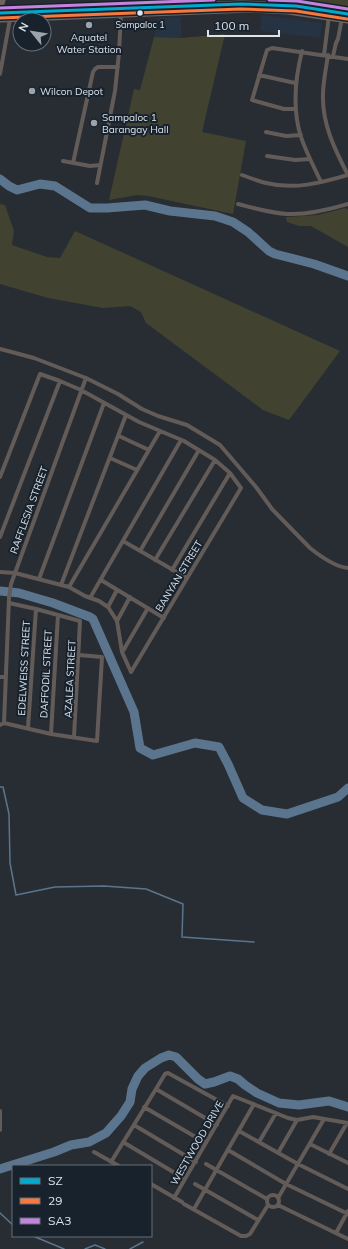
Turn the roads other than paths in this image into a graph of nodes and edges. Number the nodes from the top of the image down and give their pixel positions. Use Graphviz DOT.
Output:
graph roads {
  1 [pos="2,0"];
  2 [pos="0,7"];
  3 [pos="121,12"];
  4 [pos="0,13"];
  5 [pos="330,14"];
  6 [pos="345,16"];
  7 [pos="0,19"];
  8 [pos="10,19"];
  9 [pos="302,51"];
  10 [pos="328,55"];
  11 [pos="348,59"];
  12 [pos="1,62"];
  13 [pos="118,67"];
  14 [pos="0,74"];
  15 [pos="260,75"];
  16 [pos="295,83"];
  17 [pos="296,109"];
  18 [pos="266,132"];
  19 [pos="301,135"];
  20 [pos="267,156"];
  21 [pos="310,159"];
  22 [pos="62,161"];
  23 [pos="73,163"];
  24 [pos="100,164"];
  25 [pos="242,175"];
  26 [pos="348,175"];
  27 [pos="97,182"];
  28 [pos="321,182"];
  29 [pos="238,204"];
  30 [pos="348,204"];
  31 [pos="0,350"];
  32 [pos="86,378"];
  33 [pos="60,381"];
  34 [pos="81,390"];
  35 [pos="104,403"];
  36 [pos="126,415"];
  37 [pos="160,431"];
  38 [pos="119,436"];
  39 [pos="181,440"];
  40 [pos="149,450"];
  41 [pos="199,450"];
  42 [pos="110,458"];
  43 [pos="215,460"];
  44 [pos="137,470"];
  45 [pos="230,473"];
  46 [pos="0,477"];
  47 [pos="0,537"];
  48 [pos="123,541"];
  49 [pos="140,551"];
  50 [pos="155,560"];
  51 [pos="348,568"];
  52 [pos="172,570"];
  53 [pos="0,572"];
  54 [pos="15,573"];
  55 [pos="187,578"];
  56 [pos="38,580"];
  57 [pos="101,580"];
  58 [pos="61,585"];
  59 [pos="69,587"];
  60 [pos="118,590"];
  61 [pos="130,597"];
  62 [pos="90,598"];
  63 [pos="9,603"];
  64 [pos="36,608"];
  65 [pos="108,608"];
  66 [pos="148,608"];
  67 [pos="58,615"];
  68 [pos="164,618"];
  69 [pos="117,621"];
  70 [pos="122,652"];
  71 [pos="79,655"];
  72 [pos="0,677"];
  73 [pos="6,677"];
  74 [pos="2,724"];
  75 [pos="28,728"];
  76 [pos="51,734"];
  77 [pos="74,737"];
  78 [pos="156,1089"];
  79 [pos="254,1104"];
  80 [pos="228,1106"];
  81 [pos="144,1107"];
  82 [pos="0,1111"];
  83 [pos="276,1113"];
  84 [pos="324,1119"];
  85 [pos="297,1120"];
  86 [pos="0,1123"];
  87 [pos="347,1123"];
  88 [pos="134,1125"];
  89 [pos="217,1125"];
  90 [pos="0,1130"];
  91 [pos="239,1131"];
  92 [pos="123,1142"];
  93 [pos="259,1142"];
  94 [pos="206,1143"];
  95 [pos="310,1144"];
  96 [pos="228,1150"];
  97 [pos="94,1152"];
  98 [pos="278,1153"];
  99 [pos="329,1154"];
  100 [pos="112,1162"];
  101 [pos="196,1162"];
  102 [pos="348,1163"];
  103 [pos="206,1164"];
  104 [pos="298,1164"];
  105 [pos="117,1165"];
  106 [pos="217,1170"];
  107 [pos="185,1179"];
  108 [pos="195,1184"];
  109 [pos="286,1184"];
  110 [pos="152,1185"];
  111 [pos="348,1189"];
  112 [pos="206,1190"];
  113 [pos="174,1198"];
  114 [pos="278,1198"];
  115 [pos="267,1199"];
  116 [pos="278,1204"];
  117 [pos="268,1205"];
  118 [pos="194,1209"];
  119 [pos="348,1213"];
  120 [pos="258,1220"];
  121 [pos="336,1233"];
  122 [pos="348,1239"];
  1 -- 2 [label="main road"];
  3 -- 4 [label="main road"];
  3 -- 5 [label="main road"];
  3 -- 8 [label="main road"];
  3 -- 13 [label="street"];
  5 -- 6 [label="main road"];
  5 -- 10 [label="street"];
  6 -- 10 [label="street"];
  7 -- 8 [label="main road"];
  8 -- 12 [label="street"];
  9 -- 10 [label="street"];
  9 -- 15 [label="street"];
  9 -- 16 [label="street"];
  10 -- 11 [label="street"];
  10 -- 26 [label="street"];
  12 -- 14 [label="street"];
  13 -- 23 [label="street"];
  13 -- 24 [label="street"];
  15 -- 16 [label="street"];
  15 -- 17 [label="street"];
  16 -- 17 [label="street"];
  17 -- 19 [label="street"];
  18 -- 19 [label="street"];
  19 -- 21 [label="street"];
  20 -- 21 [label="street"];
  21 -- 28 [label="street"];
  22 -- 23 [label="street"];
  23 -- 24 [label="street"];
  24 -- 27 [label="street"];
  25 -- 28 [label="street"];
  26 -- 28 [label="street"];
  29 -- 30 [label="street"];
  31 -- 32 [label="street"];
  32 -- 34 [label="street, RAFFLESIA STREET"];
  32 -- 51 [label="street"];
  33 -- 34 [label="street"];
  33 -- 46 [label="street"];
  33 -- 47 [label="street"];
  34 -- 35 [label="street"];
  34 -- 54 [label="street, RAFFLESIA STREET"];
  35 -- 36 [label="street"];
  35 -- 56 [label="street"];
  36 -- 37 [label="street"];
  36 -- 38 [label="street"];
  37 -- 39 [label="street"];
  37 -- 40 [label="street"];
  38 -- 40 [label="street"];
  38 -- 42 [label="street"];
  39 -- 41 [label="street"];
  39 -- 48 [label="street"];
  40 -- 44 [label="street"];
  41 -- 43 [label="street"];
  41 -- 49 [label="street"];
  42 -- 44 [label="street"];
  42 -- 58 [label="street"];
  43 -- 45 [label="street"];
  43 -- 50 [label="street"];
  44 -- 59 [label="street"];
  45 -- 52 [label="street"];
  45 -- 55 [label="street, BANYAN STREET"];
  48 -- 49 [label="street"];
  48 -- 57 [label="street"];
  49 -- 50 [label="street"];
  50 -- 52 [label="street"];
  52 -- 55 [label="street"];
  53 -- 54 [label="street"];
  54 -- 56 [label="street"];
  54 -- 63 [label="street, RAFFLESIA STREET"];
  55 -- 68 [label="street, BANYAN STREET"];
  56 -- 58 [label="street"];
  57 -- 60 [label="street"];
  57 -- 62 [label="street"];
  58 -- 59 [label="street"];
  59 -- 62 [label="street"];
  60 -- 61 [label="street"];
  60 -- 65 [label="street"];
  61 -- 66 [label="street"];
  61 -- 69 [label="street"];
  62 -- 65 [label="street"];
  63 -- 64 [label="street"];
  63 -- 73 [label="street, RAFFLESIA STREET"];
  64 -- 67 [label="street"];
  64 -- 75 [label="street, EDELWEISS STREET"];
  65 -- 69 [label="street"];
  66 -- 68 [label="street"];
  66 -- 70 [label="street"];
  67 -- 71 [label="street, AZALEA STREET"];
  67 -- 76 [label="street, DAFFODIL STREET"];
  68 -- 70 [label="street, BANYAN STREET"];
  69 -- 70 [label="street"];
  71 -- 77 [label="street, AZALEA STREET"];
  71 -- 77 [label="street"];
  72 -- 73 [label="street"];
  73 -- 74 [label="street, RAFFLESIA STREET"];
  74 -- 75 [label="street"];
  75 -- 76 [label="street"];
  76 -- 77 [label="street"];
  78 -- 80 [label="street"];
  78 -- 81 [label="street"];
  78 -- 89 [label="street"];
  79 -- 80 [label="street, WESTWOOD DRIVE"];
  79 -- 83 [label="street"];
  79 -- 91 [label="street"];
  80 -- 89 [label="street, WESTWOOD DRIVE"];
  81 -- 88 [label="street"];
  81 -- 94 [label="street"];
  82 -- 86 [label="street"];
  83 -- 85 [label="street"];
  83 -- 93 [label="street"];
  84 -- 85 [label="street"];
  84 -- 87 [label="street"];
  84 -- 95 [label="street"];
  85 -- 98 [label="street"];
  86 -- 90 [label="street"];
  87 -- 99 [label="street"];
  88 -- 92 [label="street"];
  88 -- 101 [label="street"];
  89 -- 94 [label="street, WESTWOOD DRIVE"];
  91 -- 93 [label="street"];
  91 -- 96 [label="street"];
  92 -- 100 [label="street"];
  92 -- 107 [label="street"];
  93 -- 98 [label="street"];
  94 -- 101 [label="street, WESTWOOD DRIVE"];
  95 -- 99 [label="street"];
  95 -- 104 [label="street"];
  96 -- 106 [label="street"];
  96 -- 109 [label="street"];
  97 -- 100 [label="street"];
  98 -- 104 [label="street"];
  99 -- 102 [label="street"];
  100 -- 105 [label="street"];
  101 -- 107 [label="street, WESTWOOD DRIVE"];
  103 -- 106 [label="street"];
  104 -- 109 [label="street"];
  104 -- 111 [label="street"];
  106 -- 112 [label="street"];
  106 -- 115 [label="street"];
  107 -- 113 [label="street, WESTWOOD DRIVE"];
  108 -- 112 [label="street"];
  109 -- 114 [label="street"];
  109 -- 119 [label="street"];
  110 -- 113 [label="street"];
  112 -- 118 [label="street"];
  112 -- 120 [label="street"];
  113 -- 118 [label="street"];
  114 -- 115 [label="street"];
  114 -- 116 [label="street"];
  115 -- 117 [label="street"];
  116 -- 117 [label="street"];
  116 -- 121 [label="street"];
  117 -- 120 [label="street"];
  118 -- 120 [label="street"];
  119 -- 121 [label="street"];
  121 -- 122 [label="street"];
}
